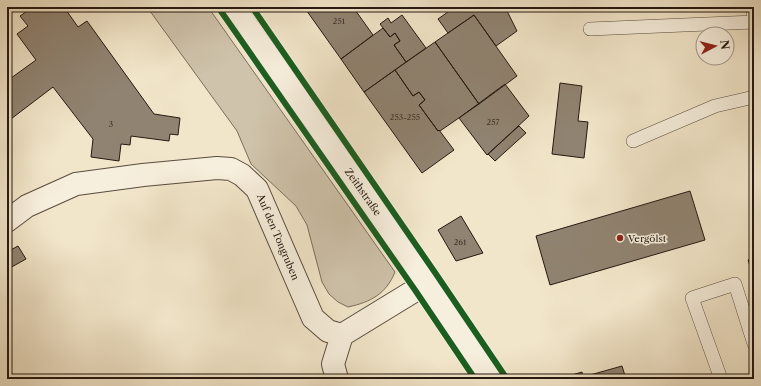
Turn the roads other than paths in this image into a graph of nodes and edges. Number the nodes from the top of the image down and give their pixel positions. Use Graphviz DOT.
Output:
graph roads {
  1 [pos="234,7"];
  2 [pos="753,7"];
  3 [pos="754,22"];
  4 [pos="590,29"];
  5 [pos="754,97"];
  6 [pos="633,141"];
  7 [pos="7,221"];
  8 [pos="427,283"];
  9 [pos="342,335"];
  10 [pos="754,344"];
  11 [pos="337,379"];
  12 [pos="490,379"];
  13 [pos="721,379"];
  1 -- 8 [label="street, Zeithstraße"];
  2 -- 3 [label="lane"];
  3 -- 4 [label="lane"];
  5 -- 6 [label="lane"];
  7 -- 9 [label="street, Auf den Tongruben"];
  8 -- 9 [label="street"];
  8 -- 12 [label="street, Zeithstraße"];
  9 -- 11 [label="street"];
  10 -- 13 [label="lane"];
}
